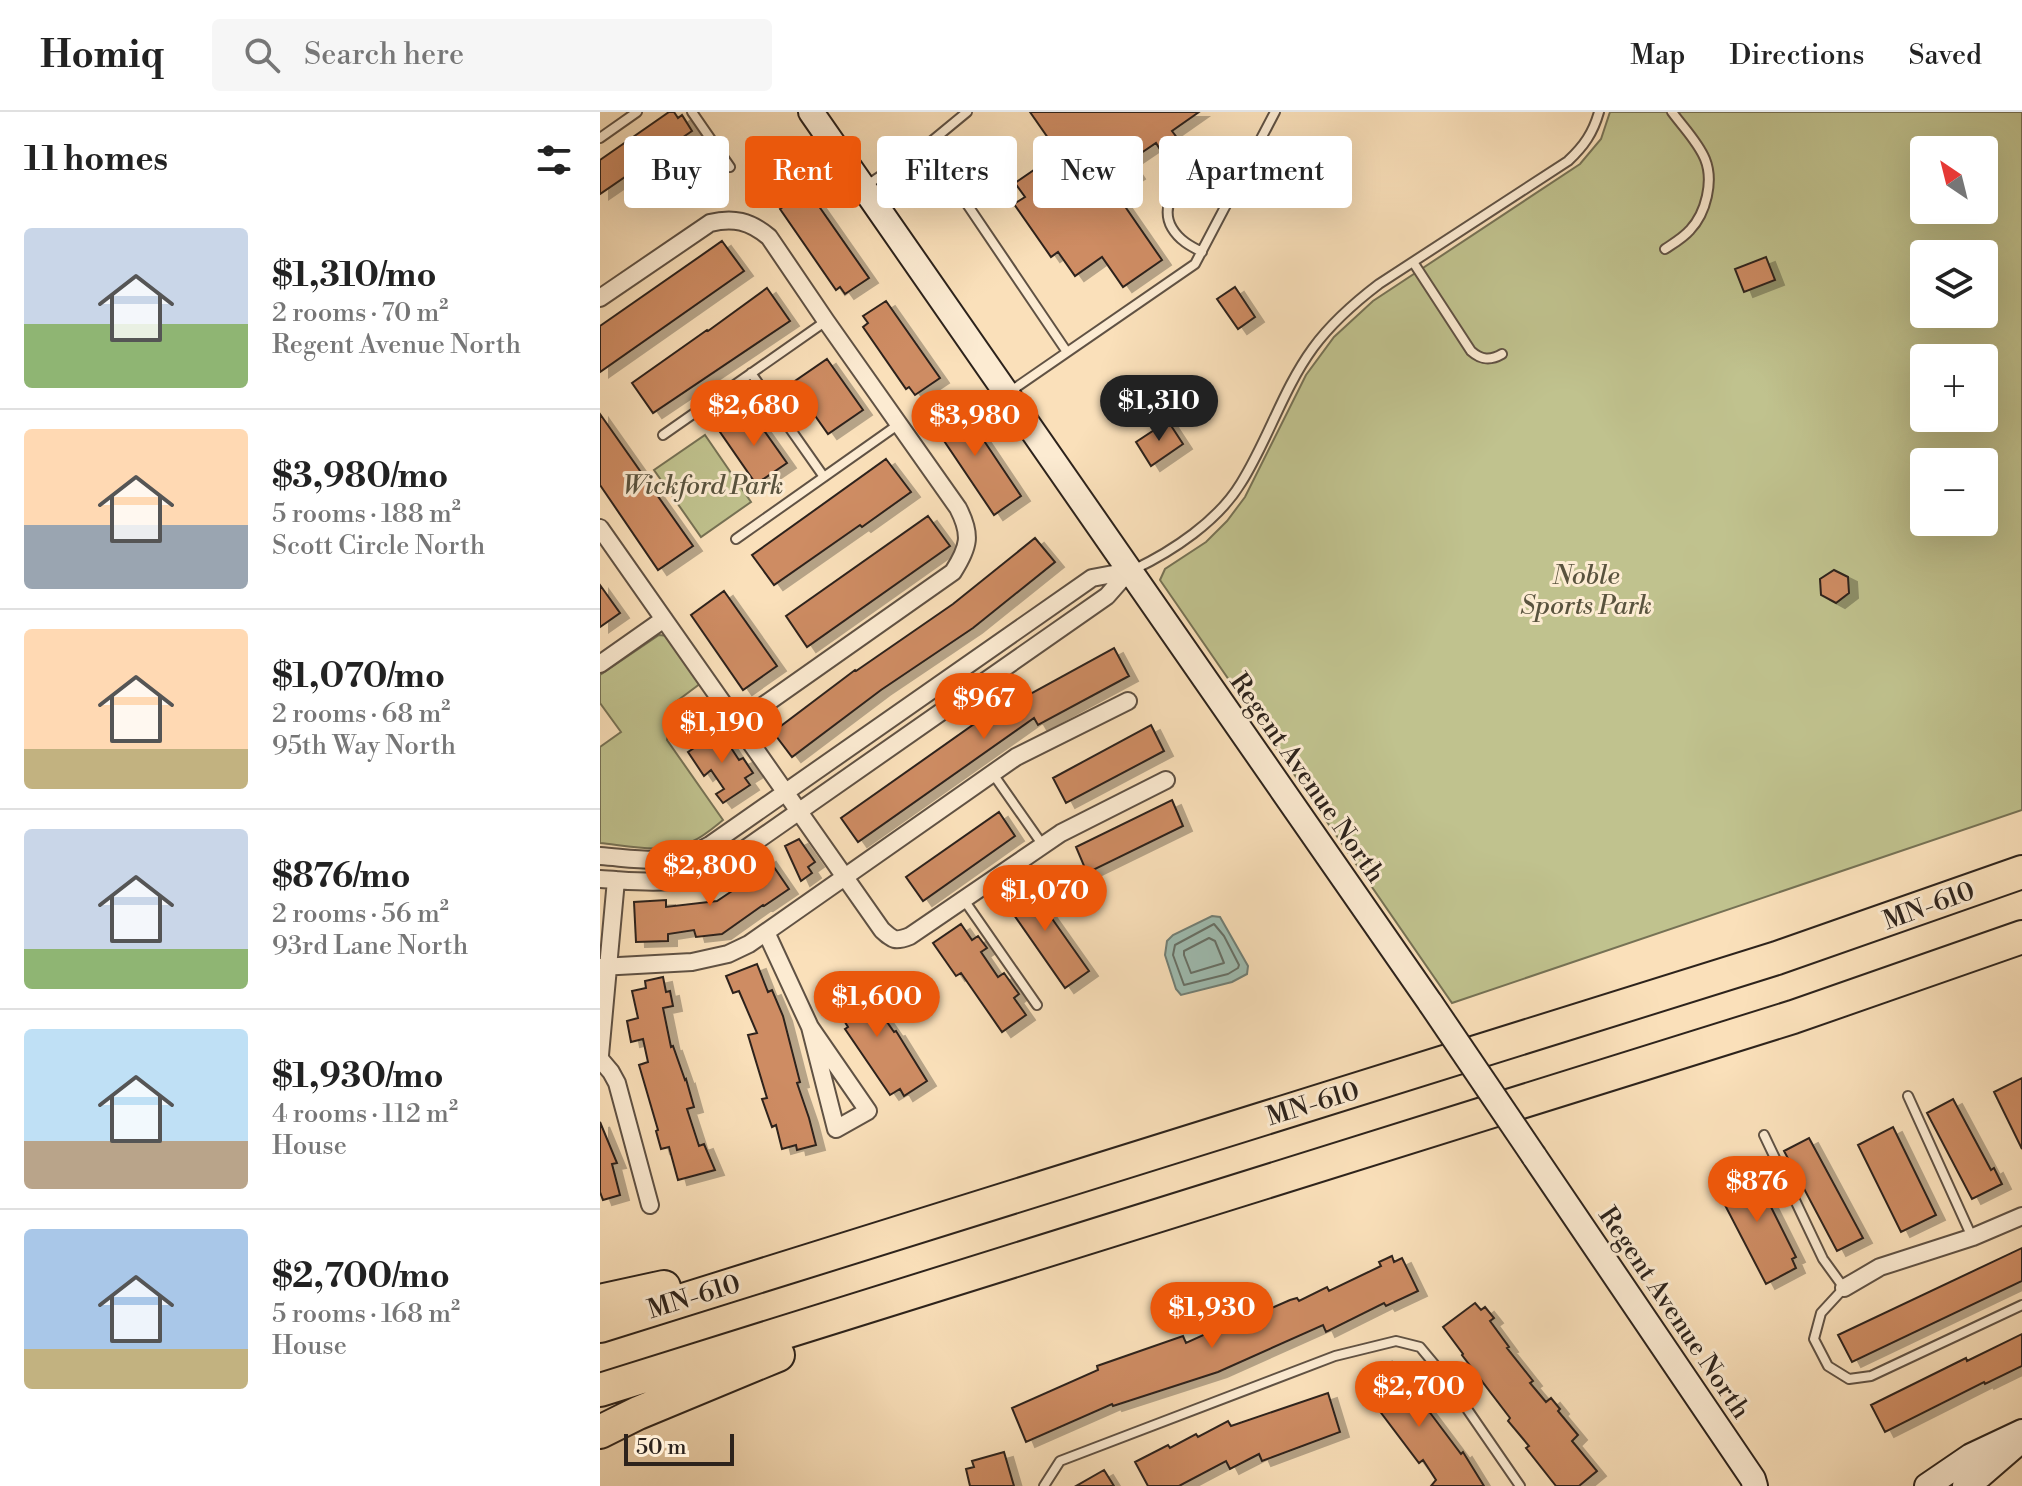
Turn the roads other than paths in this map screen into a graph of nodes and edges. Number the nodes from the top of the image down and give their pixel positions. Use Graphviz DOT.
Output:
graph roads {
  1 [pos="637,112"];
  2 [pos="692,112"];
  3 [pos="811,112"];
  4 [pos="967,112"];
  5 [pos="1275,112"];
  6 [pos="1599,112"];
  7 [pos="1672,112"];
  8 [pos="938,136"];
  9 [pos="1262,136"];
  10 [pos="600,138"];
  11 [pos="730,167"];
  12 [pos="877,179"];
  13 [pos="863,188"];
  14 [pos="970,208"];
  15 [pos="1167,208"];
  16 [pos="1224,208"];
  17 [pos="1665,249"];
  18 [pos="1202,252"];
  19 [pos="1413,262"];
  20 [pos="600,298"];
  21 [pos="826,321"];
  22 [pos="1067,352"];
  23 [pos="1502,354"];
  24 [pos="751,373"];
  25 [pos="1006,395"];
  26 [pos="900,424"];
  27 [pos="663,435"];
  28 [pos="824,477"];
  29 [pos="602,536"];
  30 [pos="736,539"];
  31 [pos="1129,571"];
  32 [pos="664,619"];
  33 [pos="600,664"];
  34 [pos="1128,701"];
  35 [pos="737,724"];
  36 [pos="993,773"];
  37 [pos="1166,780"];
  38 [pos="786,792"];
  39 [pos="798,811"];
  40 [pos="1042,844"];
  41 [pos="600,856"];
  42 [pos="2022,857"];
  43 [pos="2022,872"];
  44 [pos="845,877"];
  45 [pos="608,879"];
  46 [pos="963,899"];
  47 [pos="766,932"];
  48 [pos="2022,937"];
  49 [pos="2022,949"];
  50 [pos="1777,958"];
  51 [pos="604,967"];
  52 [pos="1933,970"];
  53 [pos="1037,1005"];
  54 [pos="810,1027"];
  55 [pos="600,1057"];
  56 [pos="1908,1096"];
  57 [pos="1764,1135"];
  58 [pos="650,1205"];
  59 [pos="2022,1216"];
  60 [pos="1973,1237"];
  61 [pos="878,1239"];
  62 [pos="1061,1247"];
  63 [pos="1844,1288"];
  64 [pos="600,1301"];
  65 [pos="2022,1305"];
  66 [pos="600,1326"];
  67 [pos="600,1390"];
  68 [pos="602,1432"];
  69 [pos="2022,1432"];
  70 [pos="2022,1439"];
  71 [pos="1757,1484"];
  72 [pos="1044,1486"];
  73 [pos="1520,1486"];
  74 [pos="1927,1486"];
  75 [pos="1965,1486"];
  1 -- 10 [label="lane"];
  2 -- 11 [label="lane"];
  3 -- 13 [label="street, Regent Avenue North"];
  4 -- 8 [label="lane"];
  5 -- 9 [label="lane"];
  6 -- 19 [label="lane"];
  7 -- 17 [label="lane"];
  12 -- 13 [label="lane"];
  13 -- 25 [label="street, Regent Avenue North"];
  14 -- 22 [label="lane"];
  15 -- 18 [label="lane"];
  16 -- 18 [label="lane"];
  18 -- 22 [label="lane"];
  19 -- 23 [label="lane"];
  19 -- 31 [label="lane"];
  20 -- 21 [label="street"];
  21 -- 24 [label="lane"];
  21 -- 26 [label="street"];
  22 -- 25 [label="lane"];
  24 -- 27 [label="lane"];
  24 -- 28 [label="lane"];
  25 -- 31 [label="street, Regent Avenue North"];
  26 -- 28 [label="lane"];
  26 -- 35 [label="street"];
  28 -- 30 [label="lane"];
  29 -- 32 [label="street"];
  31 -- 38 [label="street"];
  31 -- 39 [label="street"];
  31 -- 71 [label="street, Regent Avenue North, bridge"];
  32 -- 33 [label="street"];
  32 -- 35 [label="street"];
  34 -- 36 [label="street"];
  35 -- 38 [label="street"];
  36 -- 40 [label="lane"];
  36 -- 44 [label="street"];
  37 -- 40 [label="street"];
  38 -- 39 [label="street"];
  38 -- 41 [label="street"];
  39 -- 44 [label="street"];
  39 -- 45 [label="street"];
  40 -- 46 [label="street"];
  42 -- 50 [label="highway"];
  43 -- 50 [label="highway, MN-610"];
  44 -- 46 [label="street"];
  44 -- 47 [label="street"];
  45 -- 51 [label="street"];
  46 -- 53 [label="lane"];
  47 -- 51 [label="street"];
  47 -- 54 [label="street"];
  48 -- 52 [label="highway"];
  49 -- 52 [label="highway"];
  50 -- 61 [label="highway, MN-610"];
  51 -- 55 [label="street"];
  52 -- 62 [label="highway"];
  54 -- 54 [label="street"];
  55 -- 58 [label="street"];
  56 -- 60 [label="lane"];
  57 -- 63 [label="lane"];
  59 -- 60 [label="street"];
  60 -- 63 [label="street"];
  61 -- 64 [label="highway"];
  61 -- 66 [label="highway, MN-610"];
  62 -- 67 [label="highway"];
  62 -- 68 [label="highway"];
  63 -- 65 [label="lane"];
  69 -- 74 [label="street"];
  70 -- 75 [label="street"];
  72 -- 73 [label="lane"];
}
